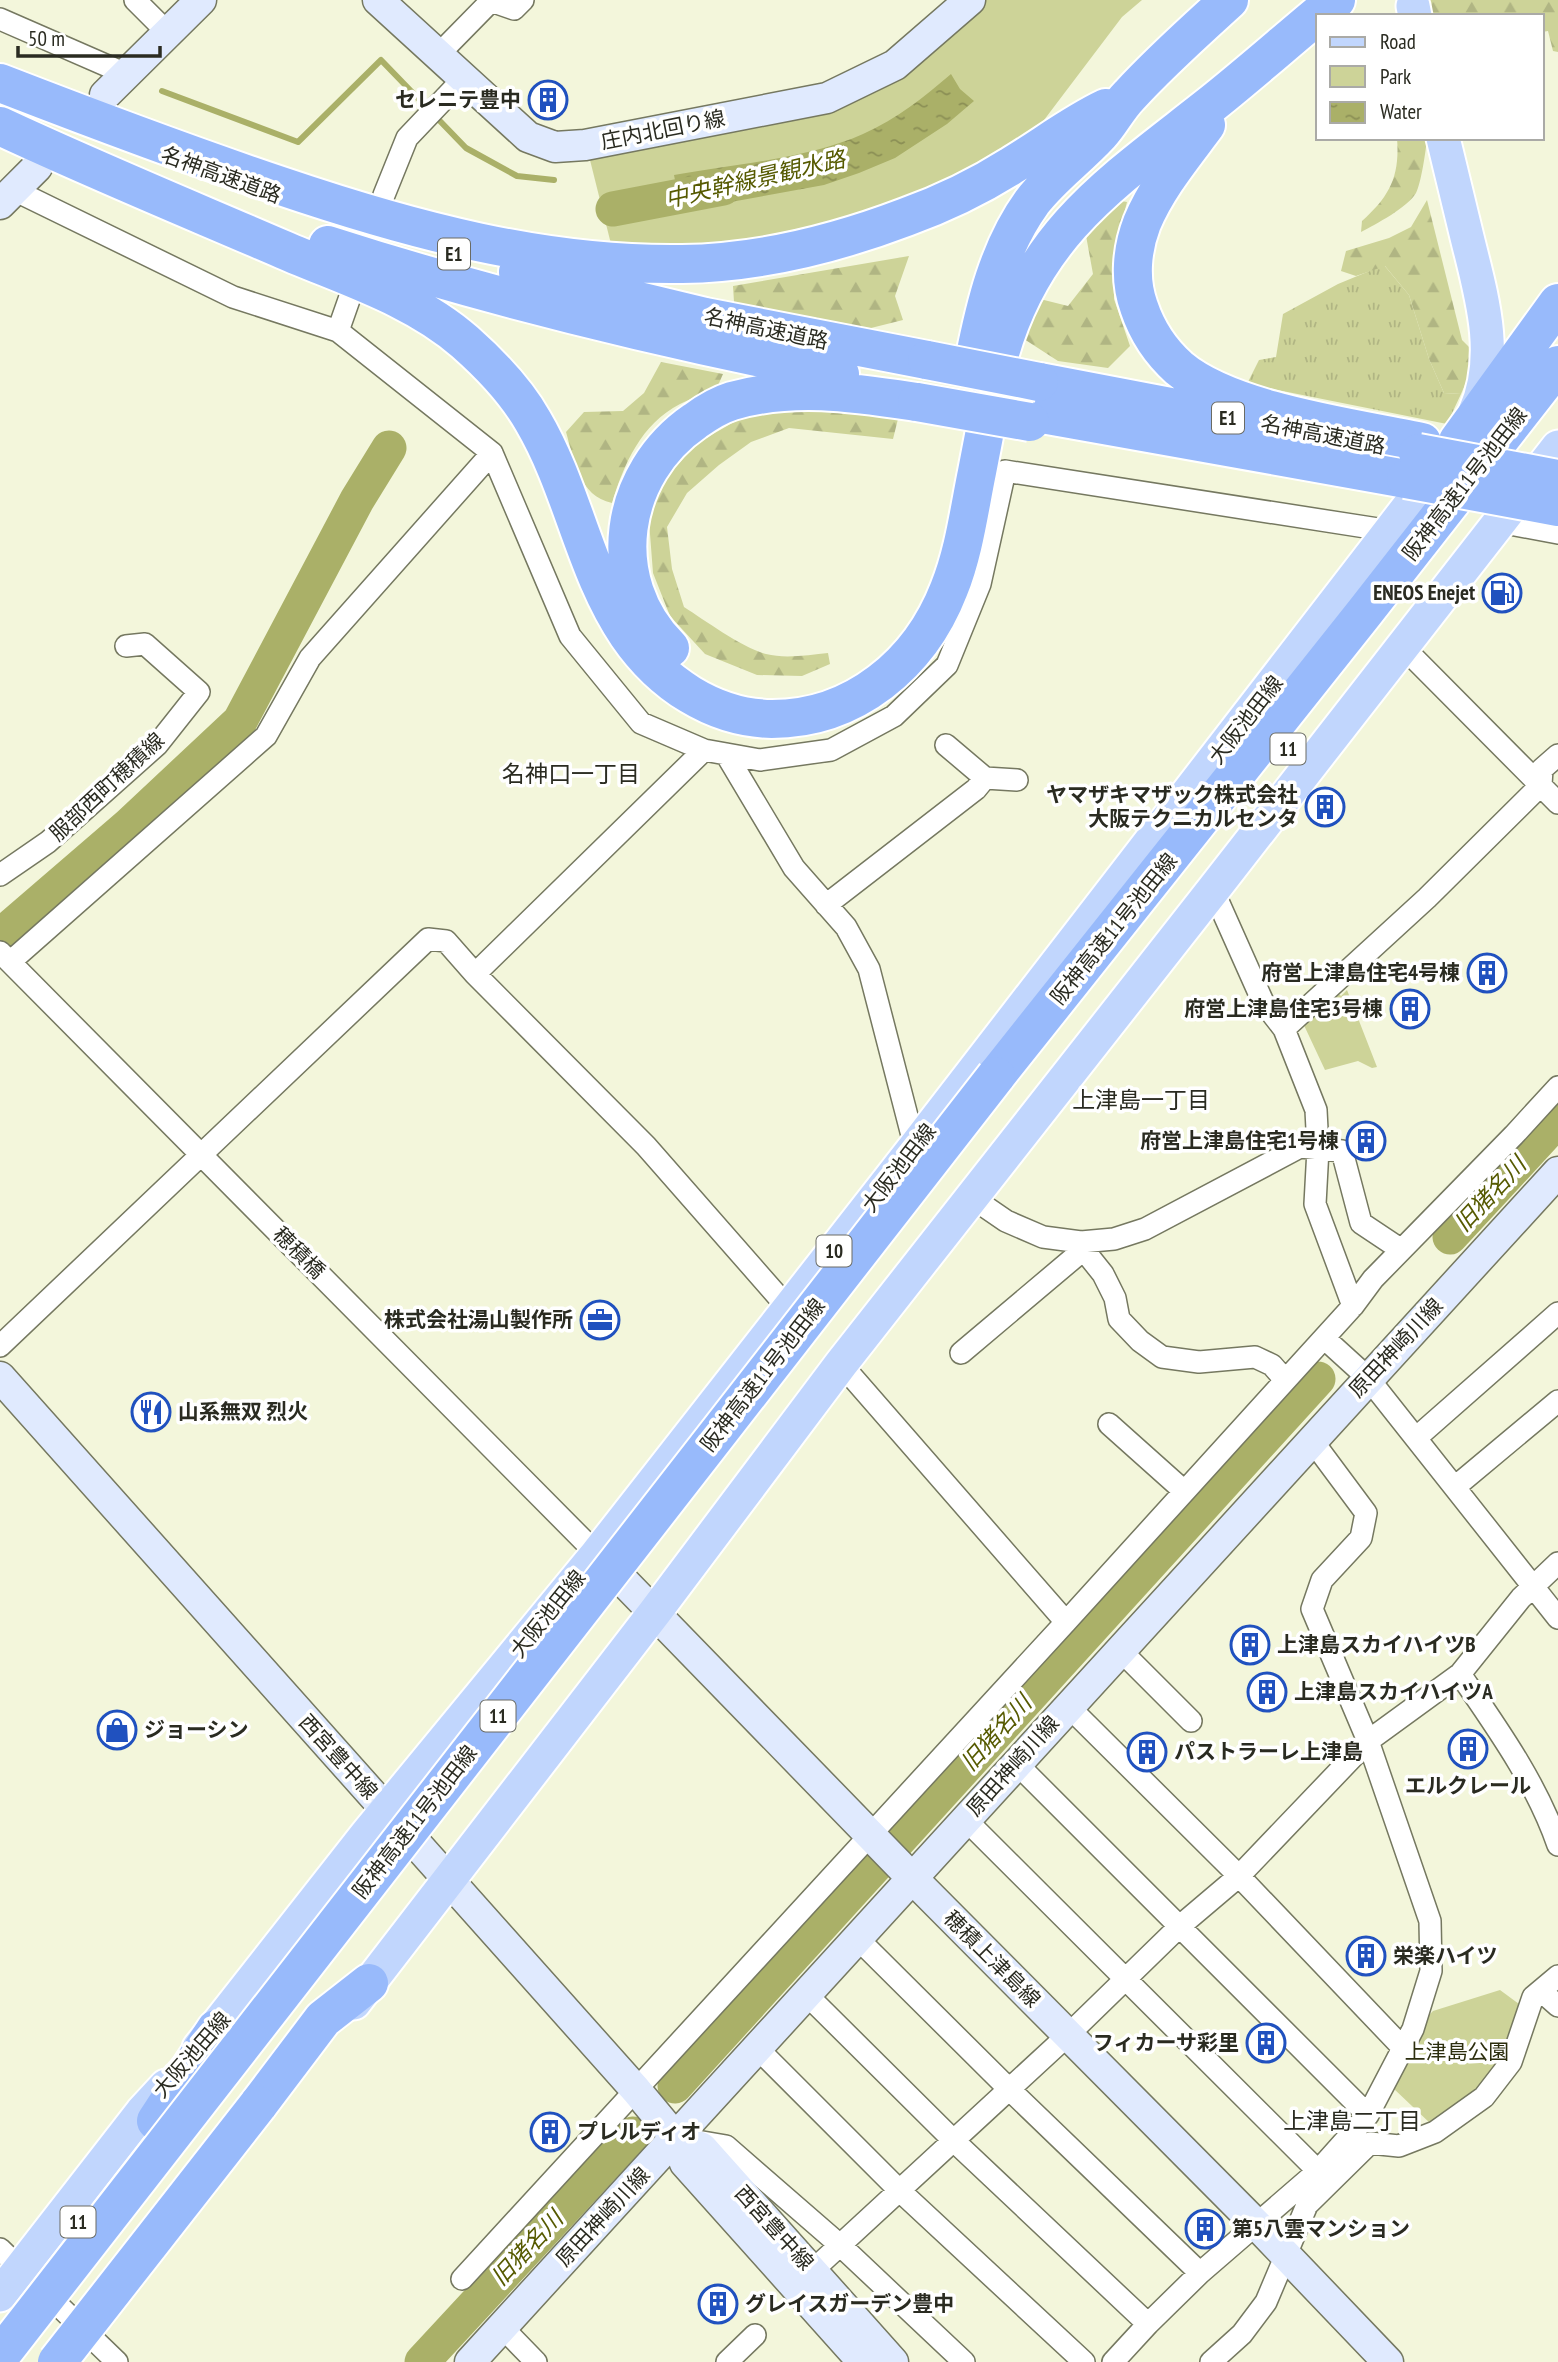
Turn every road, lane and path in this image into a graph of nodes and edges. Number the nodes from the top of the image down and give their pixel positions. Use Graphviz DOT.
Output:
graph roads {
  1 [pos="135,0"];
  2 [pos="201,0"];
  3 [pos="378,0"];
  4 [pos="523,0"];
  5 [pos="970,0"];
  6 [pos="1229,0"];
  7 [pos="1336,0"];
  8 [pos="490,1"];
  9 [pos="1319,14"];
  10 [pos="1316,17"];
  11 [pos="0,19"];
  12 [pos="168,33"];
  13 [pos="438,55"];
  14 [pos="126,74"];
  15 [pos="464,78"];
  16 [pos="0,83"];
  17 [pos="1236,84"];
  18 [pos="105,95"];
  19 [pos="1127,98"];
  20 [pos="0,116"];
  21 [pos="0,126"];
  22 [pos="1443,140"];
  23 [pos="37,167"];
  24 [pos="384,195"];
  25 [pos="7,197"];
  26 [pos="1558,289"];
  27 [pos="351,294"];
  28 [pos="1558,303"];
  29 [pos="338,331"];
  30 [pos="1546,342"];
  31 [pos="1558,365"];
  32 [pos="922,384"];
  33 [pos="1033,405"];
  34 [pos="1558,405"];
  35 [pos="1505,433"];
  36 [pos="1558,447"];
  37 [pos="492,453"];
  38 [pos="1426,454"];
  39 [pos="1558,468"];
  40 [pos="1558,479"];
  41 [pos="1558,508"];
  42 [pos="1499,522"];
  43 [pos="1391,531"];
  44 [pos="1558,533"];
  45 [pos="126,646"];
  46 [pos="1402,646"];
  47 [pos="946,745"];
  48 [pos="704,750"];
  49 [pos="726,754"];
  50 [pos="1558,755"];
  51 [pos="985,778"];
  52 [pos="1017,780"];
  53 [pos="1541,785"];
  54 [pos="1558,803"];
  55 [pos="0,875"];
  56 [pos="1213,890"];
  57 [pos="826,905"];
  58 [pos="4,956"];
  59 [pos="475,974"];
  60 [pos="1284,1029"];
  61 [pos="1006,1084"];
  62 [pos="1558,1087"];
  63 [pos="915,1147"];
  64 [pos="1318,1149"];
  65 [pos="201,1154"];
  66 [pos="1558,1172"];
  67 [pos="971,1197"];
  68 [pos="1080,1242"];
  69 [pos="1400,1249"];
  70 [pos="1353,1306"];
  71 [pos="789,1309"];
  72 [pos="1558,1313"];
  73 [pos="1324,1338"];
  74 [pos="0,1346"];
  75 [pos="961,1353"];
  76 [pos="841,1364"];
  77 [pos="0,1377"];
  78 [pos="1368,1378"];
  79 [pos="1285,1380"];
  80 [pos="1558,1401"];
  81 [pos="1109,1424"];
  82 [pos="1416,1438"];
  83 [pos="1311,1439"];
  84 [pos="1455,1487"];
  85 [pos="1184,1491"];
  86 [pos="597,1554"];
  87 [pos="1558,1563"];
  88 [pos="1533,1586"];
  89 [pos="655,1612"];
  90 [pos="1558,1618"];
  91 [pos="1066,1622"];
  92 [pos="1120,1650"];
  93 [pos="1460,1674"];
  94 [pos="1068,1706"];
  95 [pos="1191,1721"];
  96 [pos="1368,1741"];
  97 [pos="1016,1763"];
  98 [pos="387,1812"];
  99 [pos="965,1819"];
  100 [pos="874,1839"];
  101 [pos="1558,1845"];
  102 [pos="906,1872"];
  103 [pos="1239,1877"];
  104 [pos="449,1881"];
  105 [pos="1180,1926"];
  106 [pos="857,1938"];
  107 [pos="1558,1976"];
  108 [pos="1123,1978"];
  109 [pos="369,1983"];
  110 [pos="1541,1991"];
  111 [pos="806,1994"];
  112 [pos="1558,2006"];
  113 [pos="216,2029"];
  114 [pos="1068,2035"];
  115 [pos="758,2049"];
  116 [pos="1403,2049"];
  117 [pos="1009,2089"];
  118 [pos="636,2090"];
  119 [pos="1368,2115"];
  120 [pos="675,2137"];
  121 [pos="954,2141"];
  122 [pos="1318,2171"];
  123 [pos="900,2191"];
  124 [pos="1256,2224"];
  125 [pos="841,2246"];
  126 [pos="1284,2255"];
  127 [pos="10,2259"];
  128 [pos="812,2271"];
  129 [pos="1200,2273"];
  130 [pos="462,2279"];
  131 [pos="0,2295"];
  132 [pos="820,2314"];
  133 [pos="0,2322"];
  134 [pos="1148,2324"];
  135 [pos="502,2327"];
  136 [pos="755,2335"];
  137 [pos="96,2355"];
  138 [pos="0,2356"];
  139 [pos="27,2362"];
  140 [pos="57,2362"];
  141 [pos="470,2362"];
  142 [pos="536,2362"];
  143 [pos="727,2362"];
  144 [pos="840,2362"];
  145 [pos="863,2362"];
  146 [pos="893,2362"];
  147 [pos="964,2362"];
  148 [pos="1084,2362"];
  149 [pos="1113,2362"];
  150 [pos="1211,2362"];
  151 [pos="1388,2362"];
  1 -- 12 [label="street"];
  2 -- 12 [label="street"];
  3 -- 13 [label="street, 庄内北回り線"];
  4 -- 8 [label="street"];
  5 -- 15 [label="street, 庄内北回り線"];
  6 -- 19 [label="highway"];
  7 -- 9 [label="highway"];
  8 -- 13 [label="street"];
  10 -- 17 [label="highway"];
  11 -- 14 [label="street"];
  12 -- 14 [label="street"];
  13 -- 15 [label="street, 庄内北回り線"];
  14 -- 18 [label="street"];
  15 -- 24 [label="street"];
  16 -- 19 [label="highway"];
  16 -- 32 [label="highway, 名神高速道路 / E1"];
  17 -- 21 [label="highway"];
  17 -- 38 [label="highway"];
  19 -- 32 [label="highway"];
  20 -- 32 [label="highway, 名神高速道路 / E1"];
  22 -- 38 [label="main road, 大阪池田線 / 10"];
  23 -- 25 [label="street"];
  25 -- 29 [label="street"];
  26 -- 30 [label="highway"];
  27 -- 29 [label="street"];
  28 -- 30 [label="highway"];
  29 -- 37 [label="street"];
  30 -- 35 [label="highway"];
  30 -- 38 [label="highway"];
  31 -- 35 [label="highway, 阪神高速11号池田線 / 11"];
  32 -- 33 [label="highway, 名神高速道路 / E1"];
  33 -- 38 [label="highway, 名神高速道路 / E1"];
  33 -- 38 [label="highway, 名神高速道路 / E1"];
  34 -- 61 [label="highway, 阪神高速11号池田線 / 11"];
  35 -- 61 [label="highway, 阪神高速11号池田線 / 11"];
  36 -- 42 [label="main road"];
  37 -- 48 [label="street"];
  37 -- 58 [label="street"];
  38 -- 39 [label="highway"];
  38 -- 40 [label="highway, 名神高速道路 / E1, bridge"];
  38 -- 41 [label="highway, 名神高速道路 / E1, bridge"];
  38 -- 43 [label="main road, 大阪池田線 / 10"];
  42 -- 44 [label="street"];
  42 -- 46 [label="main road"];
  43 -- 49 [label="street"];
  43 -- 63 [label="main road, 大阪池田線 / 10"];
  45 -- 55 [label="street, 服部西町穂積線"];
  46 -- 53 [label="street"];
  46 -- 56 [label="main road"];
  47 -- 51 [label="street"];
  48 -- 49 [label="street"];
  48 -- 59 [label="street"];
  49 -- 57 [label="street"];
  50 -- 53 [label="street"];
  51 -- 52 [label="street"];
  51 -- 57 [label="street"];
  53 -- 54 [label="street"];
  53 -- 60 [label="street"];
  56 -- 60 [label="street"];
  56 -- 67 [label="main road"];
  57 -- 63 [label="street"];
  58 -- 65 [label="street, 穂積橋"];
  59 -- 65 [label="street"];
  59 -- 71 [label="street"];
  60 -- 64 [label="street"];
  61 -- 138 [label="highway, 阪神高速11号池田線 / 11, bridge"];
  61 -- 139 [label="highway, 阪神高速11号池田線 / 11"];
  62 -- 69 [label="street"];
  63 -- 71 [label="main road, 大阪池田線 / 10"];
  64 -- 68 [label="street"];
  64 -- 69 [label="street"];
  64 -- 70 [label="street"];
  65 -- 74 [label="street"];
  65 -- 86 [label="street, 穂積橋"];
  66 -- 78 [label="street, 原田神崎川線"];
  67 -- 68 [label="street"];
  67 -- 76 [label="main road"];
  68 -- 75 [label="street"];
  68 -- 79 [label="street"];
  69 -- 70 [label="street"];
  70 -- 73 [label="street"];
  71 -- 86 [label="main road, 大阪池田線 / 10"];
  72 -- 82 [label="street"];
  73 -- 78 [label="street"];
  73 -- 79 [label="street"];
  76 -- 89 [label="main road"];
  76 -- 91 [label="street"];
  77 -- 98 [label="street, 西宮豊中線"];
  78 -- 82 [label="street"];
  78 -- 83 [label="street, 原田神崎川線"];
  79 -- 85 [label="street"];
  80 -- 84 [label="street"];
  81 -- 85 [label="street"];
  82 -- 84 [label="street"];
  83 -- 92 [label="street, 原田神崎川線"];
  83 -- 96 [label="street"];
  84 -- 88 [label="street"];
  85 -- 91 [label="street"];
  86 -- 89 [label="street, 穂積上津島線"];
  86 -- 98 [label="main road, 大阪池田線 / 10"];
  87 -- 88 [label="street"];
  88 -- 90 [label="street"];
  88 -- 93 [label="street"];
  89 -- 100 [label="street, 穂積上津島線"];
  89 -- 104 [label="main road"];
  91 -- 100 [label="street"];
  92 -- 94 [label="street, 原田神崎川線"];
  92 -- 95 [label="street"];
  93 -- 96 [label="street"];
  93 -- 101 [label="street"];
  94 -- 97 [label="street, 原田神崎川線"];
  94 -- 103 [label="street"];
  96 -- 103 [label="street"];
  96 -- 116 [label="street"];
  97 -- 99 [label="street, 原田神崎川線"];
  97 -- 105 [label="street"];
  98 -- 104 [label="street, 西宮豊中線"];
  98 -- 113 [label="main road, 大阪池田線 / 10"];
  99 -- 102 [label="street, 原田神崎川線"];
  99 -- 108 [label="street"];
  100 -- 102 [label="street, 穂積上津島線"];
  100 -- 118 [label="street"];
  102 -- 106 [label="street, 原田神崎川線"];
  102 -- 114 [label="street, 穂積上津島線"];
  103 -- 105 [label="street"];
  103 -- 116 [label="street"];
  104 -- 109 [label="main road"];
  104 -- 118 [label="street, 西宮豊中線"];
  105 -- 108 [label="street"];
  105 -- 119 [label="street"];
  106 -- 111 [label="street, 原田神崎川線"];
  106 -- 117 [label="street"];
  107 -- 110 [label="street"];
  108 -- 114 [label="street"];
  108 -- 122 [label="street"];
  109 -- 137 [label="main road"];
  109 -- 140 [label="highway, bridge"];
  110 -- 112 [label="street"];
  110 -- 126 [label="street"];
  111 -- 115 [label="street, 原田神崎川線"];
  111 -- 121 [label="street"];
  113 -- 127 [label="main road, 大阪池田線 / 10"];
  113 -- 133 [label="highway, 11"];
  114 -- 117 [label="street"];
  114 -- 124 [label="street, 穂積上津島線"];
  115 -- 120 [label="street, 原田神崎川線"];
  115 -- 123 [label="street"];
  116 -- 119 [label="street"];
  117 -- 121 [label="street"];
  117 -- 129 [label="street"];
  118 -- 120 [label="street, 西宮豊中線"];
  118 -- 130 [label="street"];
  119 -- 122 [label="street"];
  120 -- 125 [label="street"];
  120 -- 128 [label="street, 西宮豊中線"];
  120 -- 132 [label="street, 西宮豊中線"];
  120 -- 135 [label="street, 原田神崎川線"];
  121 -- 123 [label="street"];
  121 -- 134 [label="street"];
  122 -- 124 [label="street"];
  123 -- 125 [label="street"];
  123 -- 148 [label="street"];
  124 -- 126 [label="street, 穂積上津島線"];
  124 -- 129 [label="street"];
  125 -- 128 [label="street"];
  125 -- 147 [label="street"];
  126 -- 150 [label="street"];
  126 -- 151 [label="street, 穂積上津島線"];
  127 -- 131 [label="main road, 大阪池田線 / 10"];
  127 -- 137 [label="street"];
  128 -- 146 [label="street, 西宮豊中線"];
  129 -- 134 [label="street"];
  132 -- 144 [label="street"];
  132 -- 145 [label="street, 西宮豊中線"];
  134 -- 149 [label="street"];
  135 -- 141 [label="street, 原田神崎川線"];
  135 -- 142 [label="street"];
  136 -- 143 [label="street"];
}
